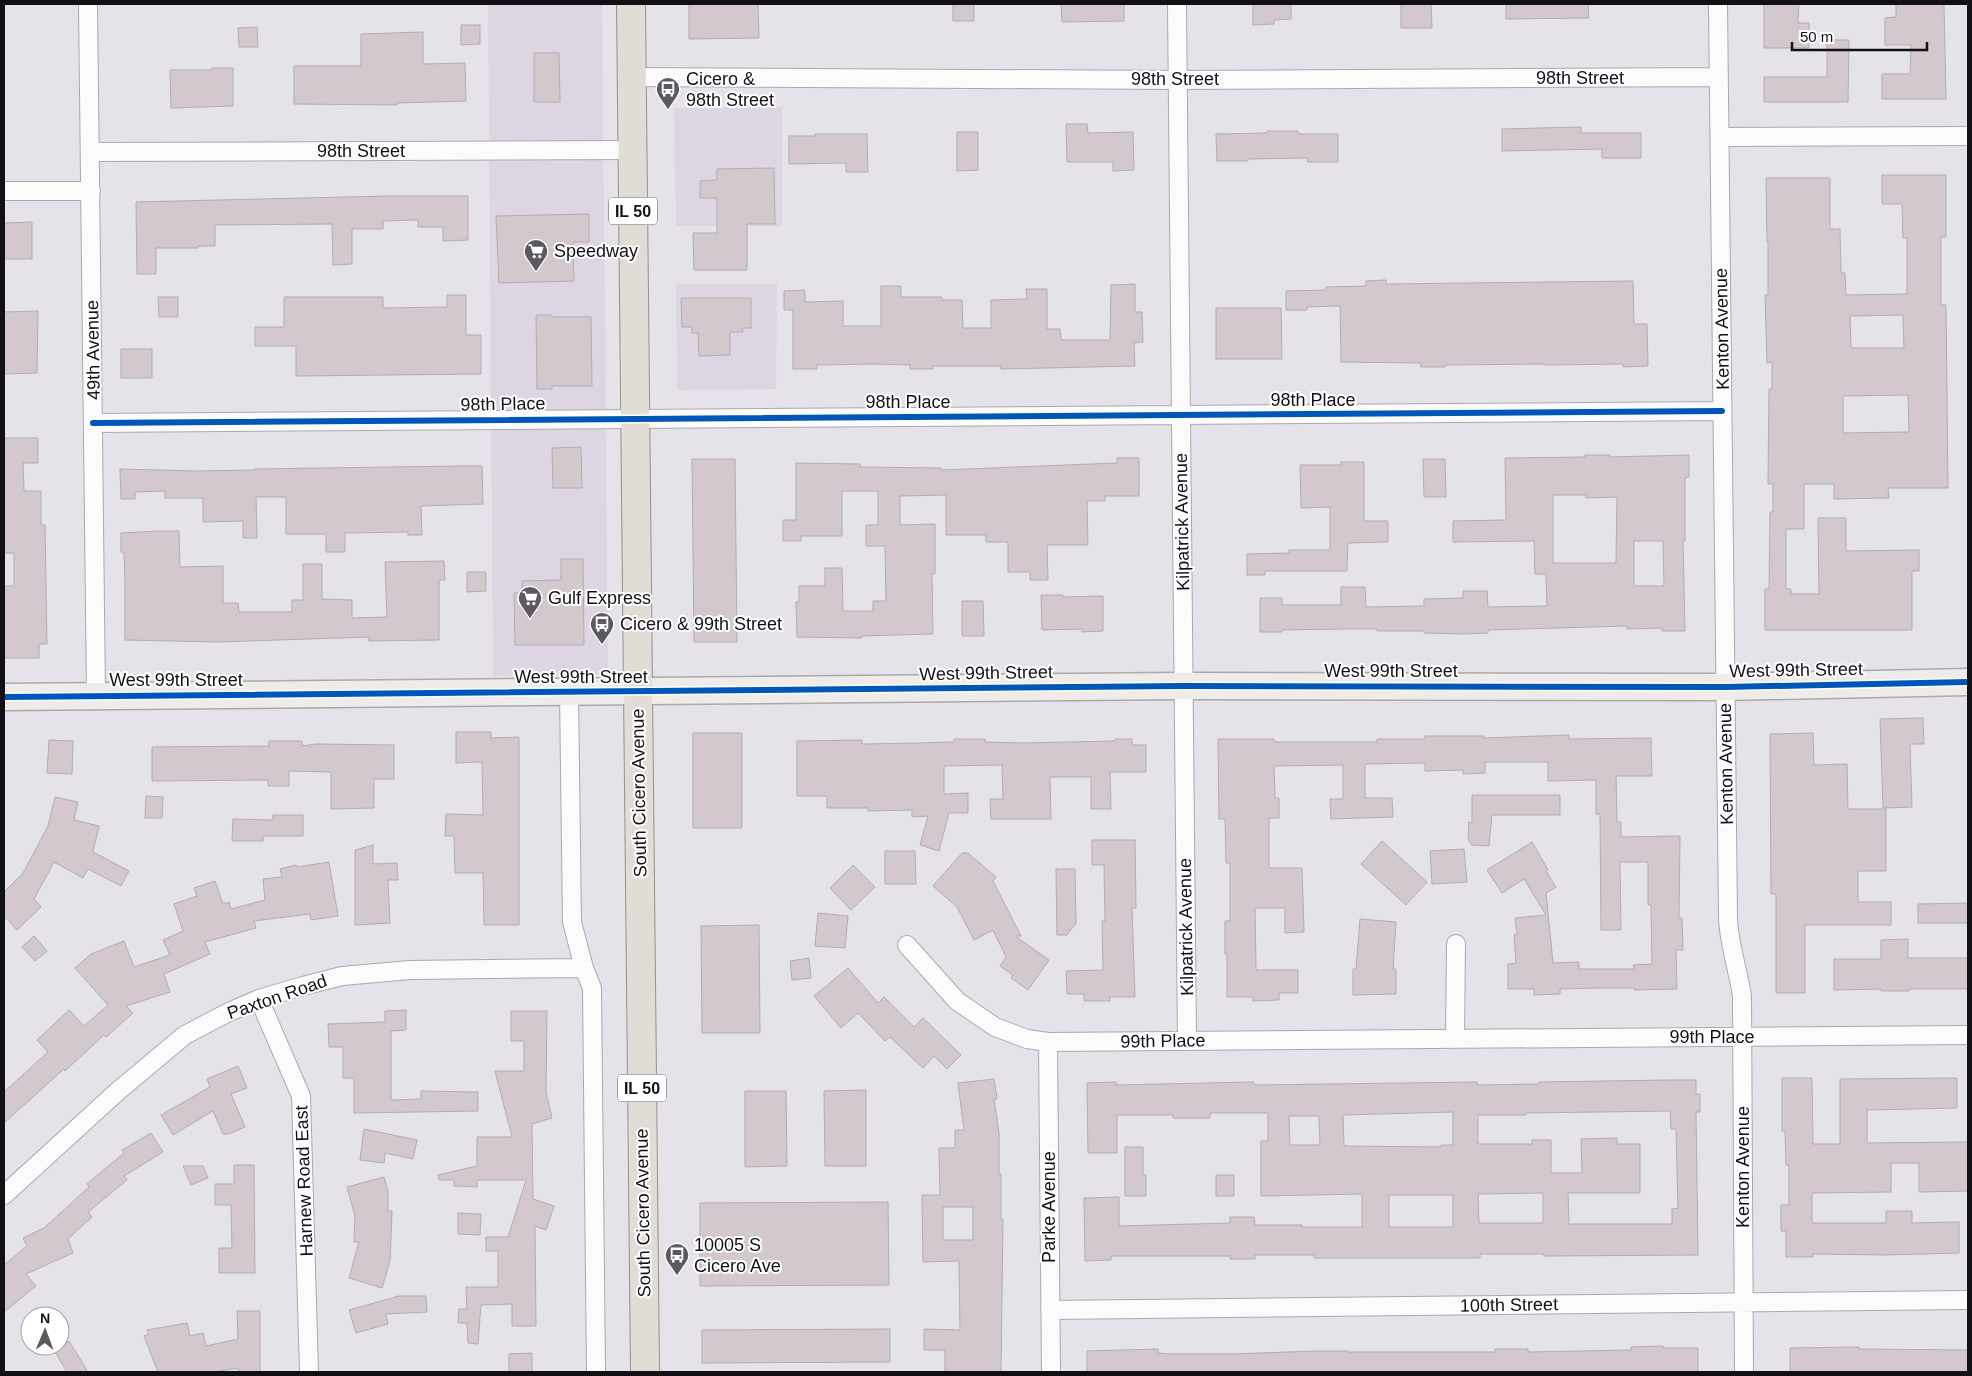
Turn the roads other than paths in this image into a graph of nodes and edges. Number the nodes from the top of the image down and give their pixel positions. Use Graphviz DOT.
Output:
graph roads {
  1 [pos="88,4"];
  2 [pos="631,4"];
  3 [pos="1177,4"];
  4 [pos="1718,4"];
  5 [pos="631,77"];
  6 [pos="1719,77"];
  7 [pos="1177,80"];
  8 [pos="1968,136"];
  9 [pos="1720,137"];
  10 [pos="632,150"];
  11 [pos="90,152"];
  12 [pos="90,190"];
  13 [pos="4,191"];
  14 [pos="1722,411"];
  15 [pos="1181,416"];
  16 [pos="635,418"];
  17 [pos="93,423"];
  18 [pos="1968,682"];
  19 [pos="1183,686"];
  20 [pos="1725,686"];
  21 [pos="569,692"];
  22 [pos="638,692"];
  23 [pos="96,696"];
  24 [pos="4,697"];
  25 [pos="1456,944"];
  26 [pos="907,945"];
  27 [pos="584,968"];
  28 [pos="259,999"];
  29 [pos="1968,1035"];
  30 [pos="1743,1037"];
  31 [pos="1455,1039"];
  32 [pos="1186,1040"];
  33 [pos="1048,1042"];
  34 [pos="4,1195"];
  35 [pos="1968,1300"];
  36 [pos="1743,1303"];
  37 [pos="1050,1310"];
  38 [pos="309,1372"];
  39 [pos="596,1372"];
  40 [pos="644,1372"];
  41 [pos="1050,1372"];
  42 [pos="1744,1372"];
  1 -- 11 [label="street, 49th Avenue"];
  2 -- 5 [label="main road, South Cicero Avenue / IL 50"];
  3 -- 7 [label="street, Kilpatrick Avenue"];
  4 -- 6 [label="street, Kenton Avenue"];
  5 -- 7 [label="street, 98th Street"];
  5 -- 10 [label="main road, South Cicero Avenue / IL 50"];
  6 -- 7 [label="street, 98th Street"];
  6 -- 9 [label="street, Kenton Avenue"];
  7 -- 15 [label="street, Kilpatrick Avenue"];
  8 -- 9 [label="street"];
  9 -- 14 [label="street, Kenton Avenue"];
  10 -- 11 [label="street, 98th Street"];
  10 -- 16 [label="main road, South Cicero Avenue / IL 50"];
  11 -- 12 [label="street, 49th Avenue"];
  12 -- 13 [label="street"];
  12 -- 17 [label="street, 49th Avenue"];
  14 -- 15 [label="street, 98th Place"];
  14 -- 20 [label="street, Kenton Avenue"];
  15 -- 16 [label="street, 98th Place"];
  15 -- 19 [label="street, Kilpatrick Avenue"];
  16 -- 17 [label="street, 98th Place"];
  16 -- 22 [label="main road, South Cicero Avenue / IL 50"];
  17 -- 23 [label="street, 49th Avenue"];
  18 -- 20 [label="street, West 99th Street"];
  19 -- 20 [label="street, West 99th Street"];
  19 -- 22 [label="street, West 99th Street"];
  19 -- 32 [label="street, Kilpatrick Avenue"];
  20 -- 30 [label="street, Kenton Avenue"];
  21 -- 22 [label="street, West 99th Street"];
  21 -- 23 [label="street, West 99th Street"];
  21 -- 27 [label="street"];
  22 -- 40 [label="main road, South Cicero Avenue / IL 50"];
  23 -- 24 [label="street, West 99th Street"];
  25 -- 31 [label="street"];
  26 -- 33 [label="street, 99th Place"];
  27 -- 28 [label="street, Paxton Road"];
  27 -- 39 [label="street"];
  28 -- 34 [label="street, Paxton Road"];
  28 -- 38 [label="street, Harnew Road East"];
  29 -- 30 [label="street, 99th Place"];
  30 -- 31 [label="street, 99th Place"];
  30 -- 36 [label="street, Kenton Avenue"];
  31 -- 32 [label="street, 99th Place"];
  32 -- 33 [label="street, 99th Place"];
  33 -- 37 [label="street, Parke Avenue"];
  35 -- 36 [label="street, 100th Street"];
  36 -- 37 [label="street, 100th Street"];
  36 -- 42 [label="street, Kenton Avenue"];
  37 -- 41 [label="street, Parke Avenue"];
}
